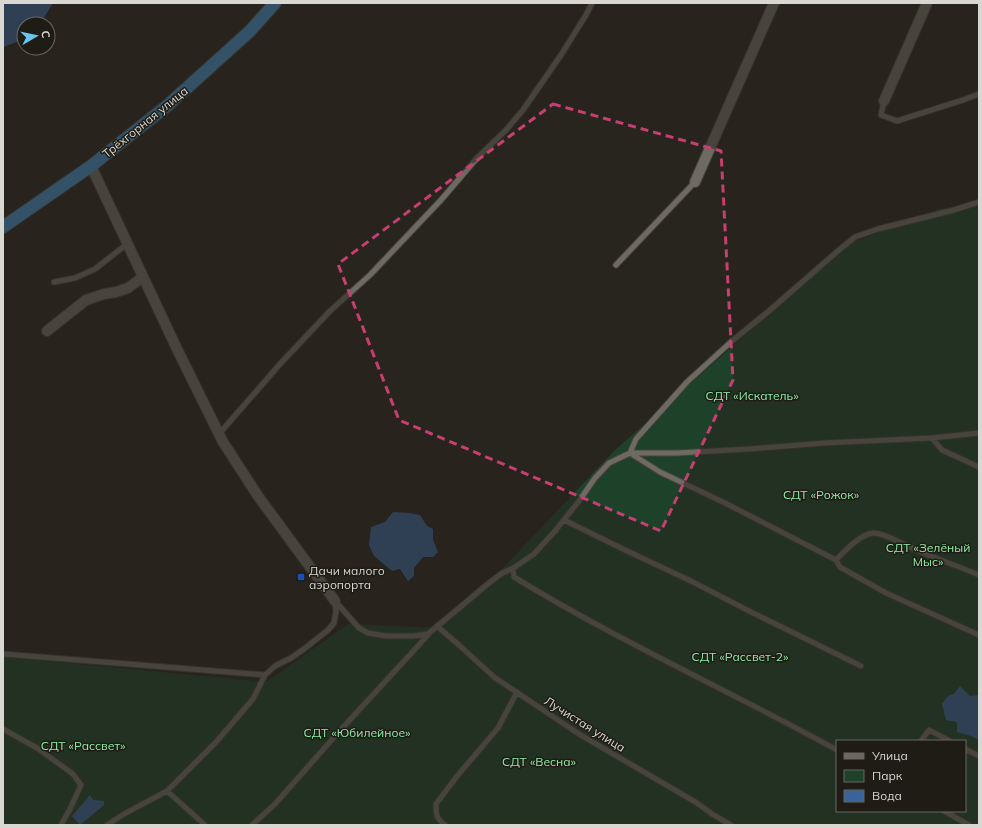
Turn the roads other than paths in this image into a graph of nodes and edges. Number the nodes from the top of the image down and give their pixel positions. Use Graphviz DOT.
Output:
graph roads {
  1 [pos="275,3"];
  2 [pos="592,3"];
  3 [pos="774,3"];
  4 [pos="927,3"];
  5 [pos="979,94"];
  6 [pos="884,101"];
  7 [pos="91,166"];
  8 [pos="695,182"];
  9 [pos="979,202"];
  10 [pos="3,227"];
  11 [pos="127,244"];
  12 [pos="616,265"];
  13 [pos="143,277"];
  14 [pos="54,282"];
  15 [pos="47,331"];
  16 [pos="979,433"];
  17 [pos="219,434"];
  18 [pos="932,438"];
  19 [pos="630,453"];
  20 [pos="979,467"];
  21 [pos="564,520"];
  22 [pos="836,560"];
  23 [pos="513,569"];
  24 [pos="979,575"];
  25 [pos="335,601"];
  26 [pos="438,626"];
  27 [pos="428,634"];
  28 [pos="979,635"];
  29 [pos="3,654"];
  30 [pos="861,666"];
  31 [pos="265,675"];
  32 [pos="517,692"];
  33 [pos="3,729"];
  34 [pos="922,740"];
  35 [pos="948,740"];
  36 [pos="836,749"];
  37 [pos="966,750"];
  38 [pos="979,756"];
  39 [pos="167,791"];
  40 [pos="946,812"];
  41 [pos="61,825"];
  42 [pos="107,825"];
  43 [pos="205,825"];
  44 [pos="252,825"];
  45 [pos="445,825"];
  46 [pos="731,825"];
  47 [pos="969,825"];
  1 -- 7 [label="highway, Трёхгорная улица"];
  2 -- 17 [label="lane"];
  3 -- 8 [label="street"];
  4 -- 6 [label="street"];
  5 -- 6 [label="lane"];
  7 -- 10 [label="highway, Трёхгорная улица"];
  7 -- 11 [label="street"];
  8 -- 12 [label="lane"];
  9 -- 19 [label="lane"];
  11 -- 13 [label="street"];
  11 -- 14 [label="lane"];
  13 -- 15 [label="street"];
  13 -- 17 [label="street"];
  16 -- 18 [label="lane"];
  17 -- 25 [label="street"];
  18 -- 19 [label="lane"];
  18 -- 20 [label="lane"];
  19 -- 21 [label="lane"];
  19 -- 22 [label="lane"];
  21 -- 23 [label="lane"];
  21 -- 30 [label="lane"];
  22 -- 24 [label="lane"];
  22 -- 28 [label="lane"];
  23 -- 26 [label="lane"];
  23 -- 36 [label="lane"];
  25 -- 27 [label="lane"];
  25 -- 31 [label="lane"];
  26 -- 27 [label="lane"];
  26 -- 32 [label="lane, Лучистая улица"];
  27 -- 44 [label="lane"];
  29 -- 31 [label="lane"];
  31 -- 39 [label="lane"];
  32 -- 45 [label="lane"];
  32 -- 46 [label="lane, Лучистая улица"];
  33 -- 41 [label="lane"];
  34 -- 35 [label="lane"];
  37 -- 38 [label="lane"];
  39 -- 42 [label="lane"];
  39 -- 43 [label="lane"];
  40 -- 47 [label="lane"];
}
